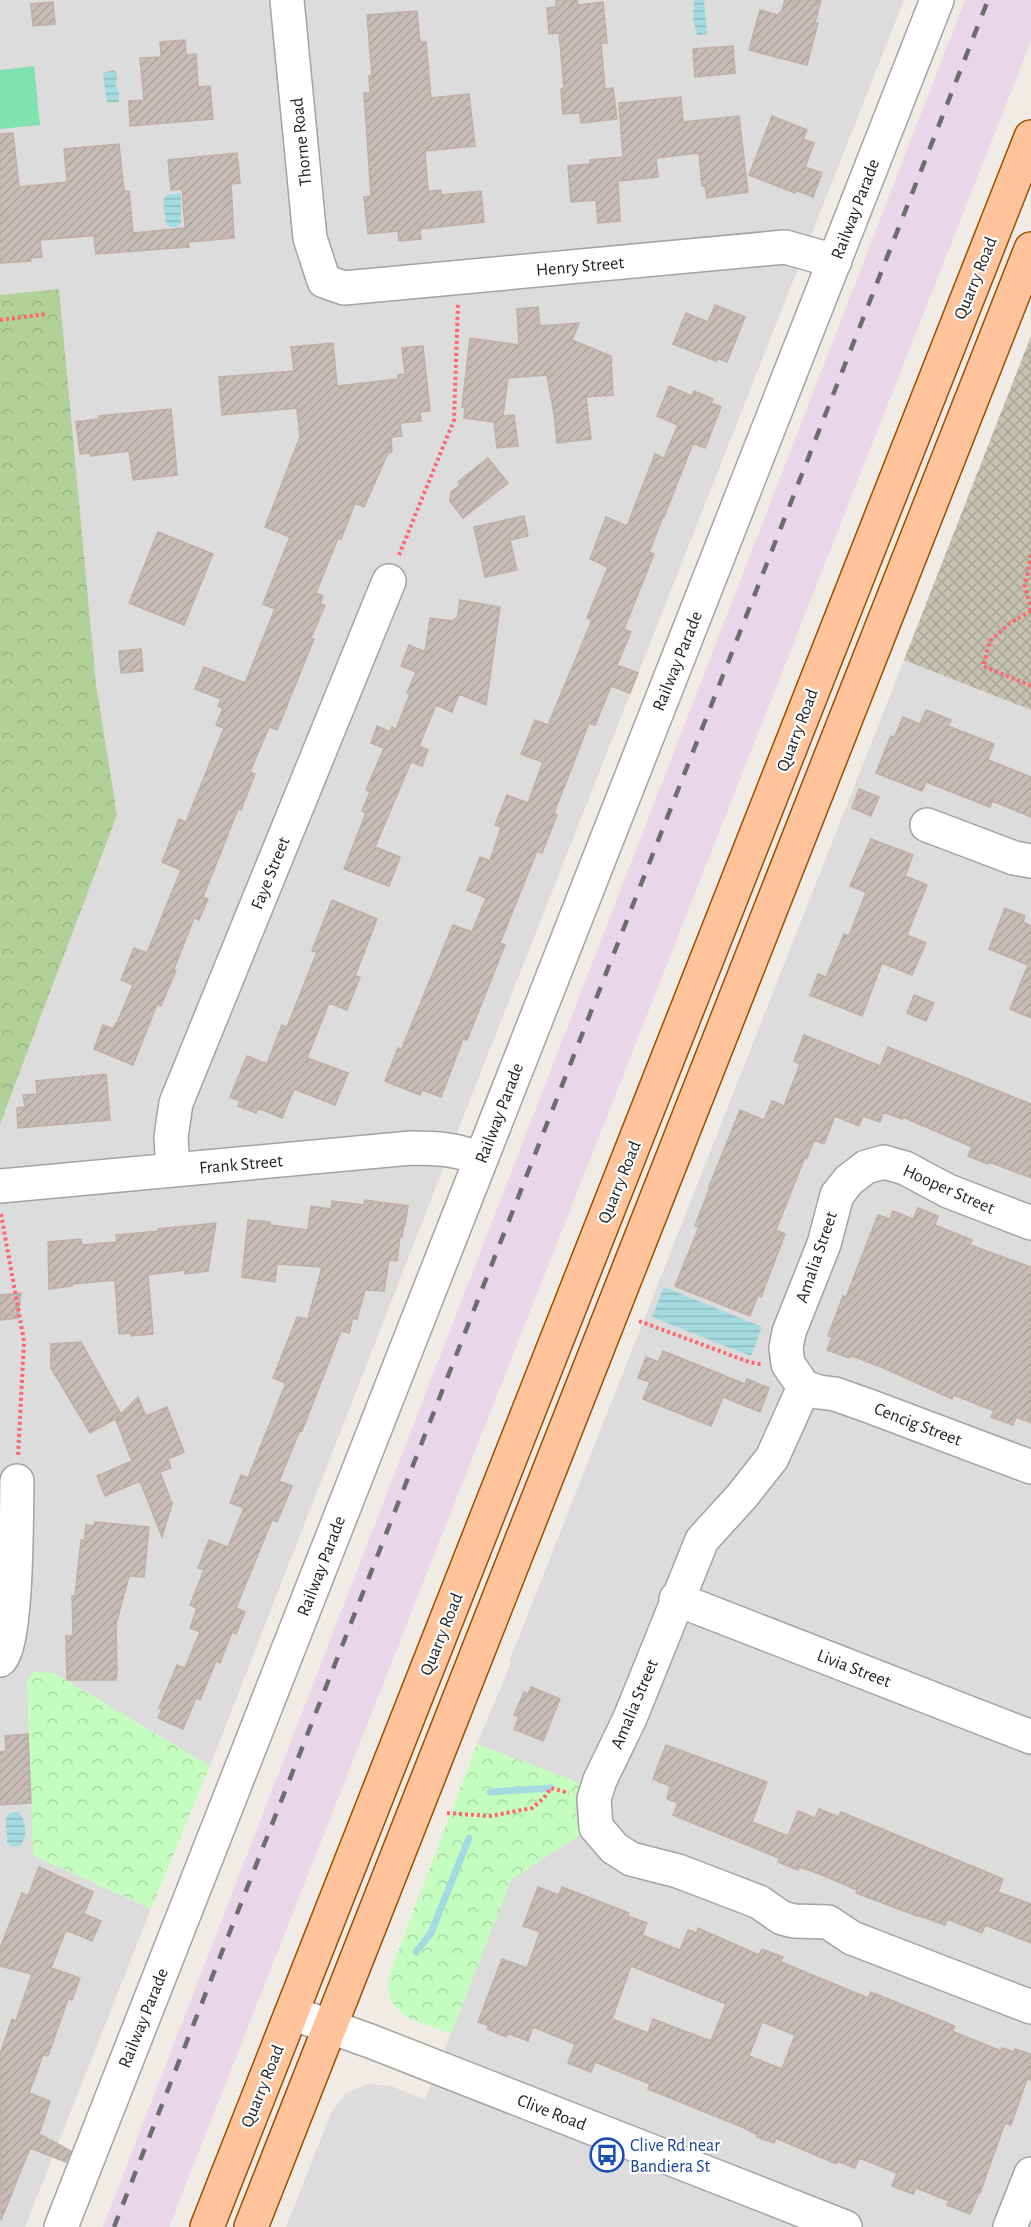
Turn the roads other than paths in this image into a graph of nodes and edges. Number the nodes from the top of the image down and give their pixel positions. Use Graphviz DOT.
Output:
graph roads {
  1 [pos="287,0"];
  2 [pos="938,0"];
  3 [pos="1031,137"];
  4 [pos="1031,249"];
  5 [pos="835,261"];
  6 [pos="324,281"];
  7 [pos="389,581"];
  8 [pos="927,825"];
  9 [pos="1031,861"];
  10 [pos="481,1158"];
  11 [pos="866,1167"];
  12 [pos="173,1170"];
  13 [pos="0,1186"];
  14 [pos="1031,1223"];
  15 [pos="796,1375"];
  16 [pos="1031,1467"];
  17 [pos="17,1481"];
  18 [pos="676,1599"];
  19 [pos="451,1610"];
  20 [pos="488,1624"];
  21 [pos="0,1660"];
  22 [pos="1031,1737"];
  23 [pos="1031,2007"];
  24 [pos="292,2013"];
  25 [pos="330,2027"];
  26 [pos="1031,2174"];
  27 [pos="61,2227"];
  28 [pos="207,2227"];
  29 [pos="251,2227"];
  30 [pos="845,2227"];
  31 [pos="1010,2227"];
  1 -- 6 [label="street, Thorne Road"];
  2 -- 5 [label="street, Railway Parade"];
  3 -- 19 [label="main road, Quarry Road"];
  4 -- 20 [label="main road"];
  5 -- 6 [label="street, Henry Street"];
  5 -- 10 [label="street, Railway Parade"];
  7 -- 12 [label="street, Faye Street"];
  8 -- 9 [label="street"];
  10 -- 12 [label="street, Frank Street"];
  10 -- 27 [label="street, Railway Parade"];
  11 -- 14 [label="street, Hooper Street"];
  11 -- 15 [label="street, Amalia Street"];
  12 -- 13 [label="street, Frank Street"];
  15 -- 16 [label="street, Cencig Street"];
  15 -- 18 [label="street, Amalia Street"];
  17 -- 21 [label="street"];
  18 -- 22 [label="street, Livia Street"];
  18 -- 23 [label="street, Amalia Street"];
  19 -- 20 [label="main road"];
  19 -- 24 [label="main road, Quarry Road"];
  20 -- 25 [label="main road"];
  24 -- 25 [label="street, Clive Road"];
  24 -- 28 [label="main road, Quarry Road"];
  25 -- 29 [label="main road"];
  25 -- 30 [label="street, Clive Road"];
  26 -- 31 [label="street"];
}
